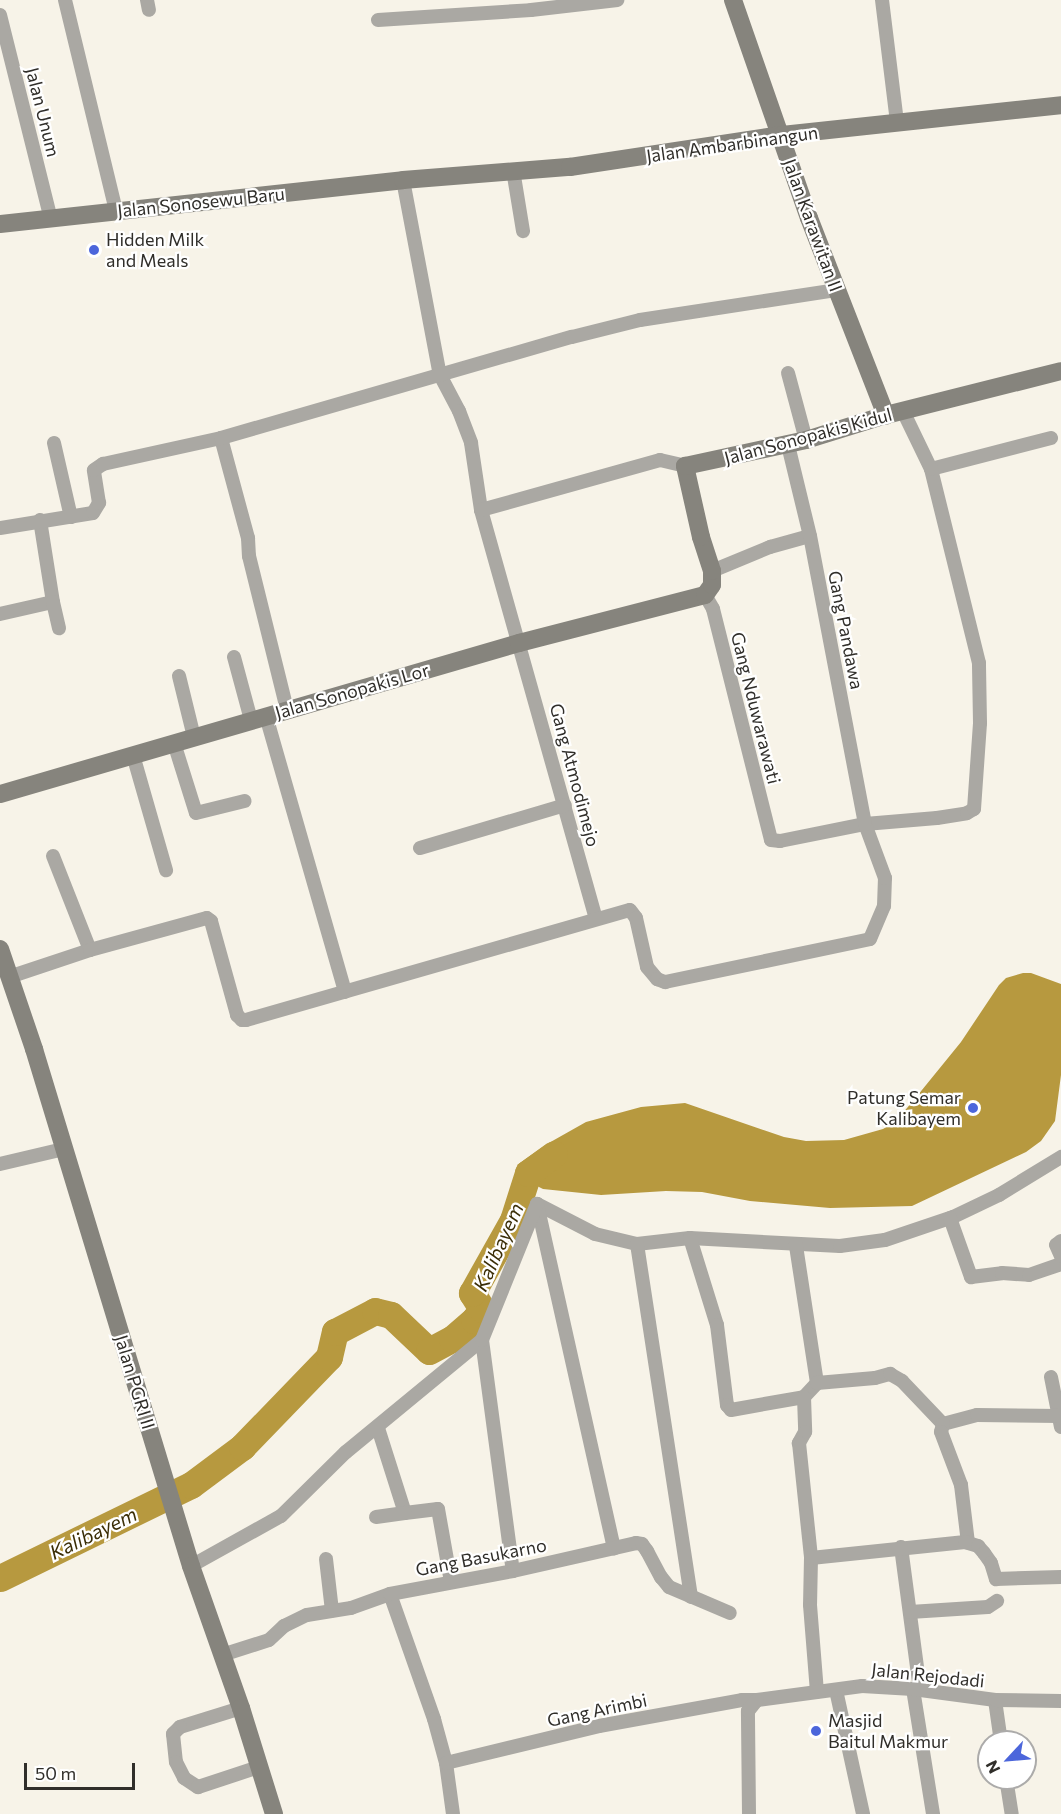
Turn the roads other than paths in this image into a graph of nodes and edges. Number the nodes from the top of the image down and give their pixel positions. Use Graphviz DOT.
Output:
graph roads {
  1 [pos="65,0"];
  2 [pos="617,0"];
  3 [pos="733,0"];
  4 [pos="882,0"];
  5 [pos="0,15"];
  6 [pos="378,20"];
  7 [pos="1061,105"];
  8 [pos="897,123"];
  9 [pos="782,135"];
  10 [pos="513,170"];
  11 [pos="403,180"];
  12 [pos="116,212"];
  13 [pos="51,219"];
  14 [pos="0,224"];
  15 [pos="523,231"];
  16 [pos="836,290"];
  17 [pos="1061,371"];
  18 [pos="788,373"];
  19 [pos="440,375"];
  20 [pos="895,413"];
  21 [pos="220,438"];
  22 [pos="1051,438"];
  23 [pos="806,440"];
  24 [pos="54,443"];
  25 [pos="788,445"];
  26 [pos="685,466"];
  27 [pos="931,470"];
  28 [pos="481,510"];
  29 [pos="70,517"];
  30 [pos="39,520"];
  31 [pos="0,528"];
  32 [pos="810,536"];
  33 [pos="712,571"];
  34 [pos="705,595"];
  35 [pos="53,602"];
  36 [pos="0,614"];
  37 [pos="58,628"];
  38 [pos="519,643"];
  39 [pos="234,657"];
  40 [pos="178,676"];
  41 [pos="287,709"];
  42 [pos="258,718"];
  43 [pos="194,737"];
  44 [pos="174,743"];
  45 [pos="132,755"];
  46 [pos="0,794"];
  47 [pos="245,801"];
  48 [pos="564,805"];
  49 [pos="865,824"];
  50 [pos="420,848"];
  51 [pos="53,856"];
  52 [pos="165,870"];
  53 [pos="596,918"];
  54 [pos="90,950"];
  55 [pos="3,962"];
  56 [pos="345,992"];
  57 [pos="64,1149"];
  58 [pos="1061,1157"];
  59 [pos="0,1164"];
  60 [pos="537,1204"];
  61 [pos="950,1218"];
  62 [pos="690,1238"];
  63 [pos="1061,1241"];
  64 [pos="637,1244"];
  65 [pos="796,1245"];
  66 [pos="1061,1256"];
  67 [pos="1061,1264"];
  68 [pos="482,1340"];
  69 [pos="1051,1377"];
  70 [pos="817,1383"];
  71 [pos="804,1397"];
  72 [pos="1060,1422"];
  73 [pos="943,1424"];
  74 [pos="378,1428"];
  75 [pos="405,1513"];
  76 [pos="376,1517"];
  77 [pos="968,1543"];
  78 [pos="901,1547"];
  79 [pos="614,1548"];
  80 [pos="811,1558"];
  81 [pos="326,1559"];
  82 [pos="191,1566"];
  83 [pos="513,1570"];
  84 [pos="1061,1577"];
  85 [pos="451,1581"];
  86 [pos="390,1594"];
  87 [pos="691,1597"];
  88 [pos="997,1600"];
  89 [pos="332,1611"];
  90 [pos="910,1612"];
  91 [pos="730,1613"];
  92 [pos="222,1656"];
  93 [pos="836,1690"];
  94 [pos="916,1690"];
  95 [pos="817,1692"];
  96 [pos="757,1700"];
  97 [pos="995,1700"];
  98 [pos="1061,1701"];
  99 [pos="241,1708"];
  100 [pos="999,1730"];
  101 [pos="446,1763"];
  102 [pos="259,1767"];
  103 [pos="1008,1790"];
  104 [pos="274,1814"];
  105 [pos="453,1814"];
  106 [pos="749,1814"];
  107 [pos="863,1814"];
  108 [pos="933,1814"];
  109 [pos="1012,1814"];
  1 -- 12 [label="street"];
  2 -- 6 [label="street"];
  3 -- 9 [label="street, Jalan Karawitan II"];
  4 -- 8 [label="street"];
  5 -- 13 [label="street, Jalan Unum"];
  7 -- 8 [label="street, Jalan Ambarbinangun"];
  8 -- 9 [label="street, Jalan Ambarbinangun"];
  9 -- 10 [label="street, Jalan Ambarbinangun"];
  9 -- 16 [label="street, Jalan Karawitan II"];
  10 -- 11 [label="street, Jalan Ambarbinangun"];
  10 -- 15 [label="street"];
  11 -- 12 [label="street, Jalan Sonosewu Baru"];
  11 -- 19 [label="street"];
  12 -- 13 [label="street, Jalan Sonosewu Baru"];
  13 -- 14 [label="street, Jalan Sonosewu Baru"];
  16 -- 19 [label="street"];
  16 -- 20 [label="street, Jalan Karawitan II"];
  17 -- 20 [label="street, Jalan Sonopakis Kidul"];
  18 -- 23 [label="street"];
  19 -- 21 [label="street"];
  19 -- 28 [label="street"];
  20 -- 23 [label="street, Jalan Sonopakis Kidul"];
  20 -- 27 [label="street"];
  21 -- 29 [label="street"];
  21 -- 41 [label="street"];
  22 -- 27 [label="street"];
  23 -- 25 [label="street, Jalan Sonopakis Kidul"];
  24 -- 29 [label="street"];
  25 -- 26 [label="street, Jalan Sonopakis Kidul"];
  25 -- 32 [label="street, Gang Pandawa"];
  26 -- 28 [label="street, Jalan Sonopakis Kidul"];
  26 -- 33 [label="street"];
  27 -- 49 [label="street"];
  28 -- 38 [label="street"];
  29 -- 30 [label="street"];
  30 -- 31 [label="street"];
  30 -- 35 [label="street"];
  32 -- 33 [label="street"];
  32 -- 49 [label="street, Gang Pandawa"];
  33 -- 34 [label="street"];
  34 -- 38 [label="street, Jalan Sonopakis Lor"];
  34 -- 49 [label="street, Gang Nduwarawati"];
  35 -- 36 [label="street"];
  35 -- 37 [label="street"];
  38 -- 41 [label="street, Jalan Sonopakis Lor"];
  38 -- 48 [label="street, Gang Atmodimejo"];
  39 -- 42 [label="street"];
  40 -- 43 [label="street"];
  41 -- 42 [label="street, Jalan Sonopakis Lor"];
  42 -- 43 [label="street, Jalan Sonopakis Lor"];
  42 -- 56 [label="street"];
  43 -- 44 [label="street, Jalan Sonopakis Lor"];
  44 -- 45 [label="street, Jalan Sonopakis Lor"];
  44 -- 47 [label="street"];
  45 -- 46 [label="street, Jalan Sonopakis Lor"];
  45 -- 52 [label="street"];
  48 -- 50 [label="street"];
  48 -- 53 [label="street, Gang Atmodimejo"];
  49 -- 53 [label="street, Gang Pandawa"];
  51 -- 54 [label="street"];
  53 -- 56 [label="street"];
  54 -- 55 [label="street"];
  54 -- 56 [label="street"];
  55 -- 57 [label="street, Jalan PGRI II"];
  57 -- 59 [label="street"];
  57 -- 82 [label="street, Jalan PGRI II"];
  58 -- 61 [label="street"];
  60 -- 64 [label="street"];
  60 -- 68 [label="street"];
  60 -- 79 [label="street"];
  61 -- 65 [label="street"];
  61 -- 67 [label="street"];
  62 -- 64 [label="street"];
  62 -- 65 [label="street"];
  62 -- 71 [label="street"];
  63 -- 66 [label="street"];
  64 -- 87 [label="street"];
  65 -- 70 [label="street"];
  68 -- 74 [label="street"];
  68 -- 83 [label="street"];
  69 -- 72 [label="street"];
  70 -- 71 [label="street"];
  70 -- 73 [label="street"];
  71 -- 80 [label="street"];
  72 -- 73 [label="street"];
  73 -- 77 [label="street"];
  74 -- 75 [label="street"];
  74 -- 82 [label="street"];
  75 -- 76 [label="street"];
  75 -- 85 [label="street"];
  77 -- 78 [label="street"];
  77 -- 84 [label="street"];
  78 -- 80 [label="street"];
  78 -- 90 [label="street"];
  79 -- 83 [label="street, Gang Basukarno"];
  79 -- 87 [label="street, Gang Basukarno"];
  80 -- 95 [label="street"];
  81 -- 89 [label="street"];
  82 -- 92 [label="street, Jalan PGRI II"];
  83 -- 85 [label="street, Gang Basukarno"];
  85 -- 86 [label="street, Gang Basukarno"];
  86 -- 89 [label="street, Gang Basukarno"];
  86 -- 101 [label="street"];
  87 -- 91 [label="street, Gang Basukarno"];
  88 -- 90 [label="street"];
  89 -- 92 [label="street, Gang Basukarno"];
  90 -- 94 [label="street"];
  92 -- 99 [label="street, Jalan PGRI II"];
  93 -- 94 [label="street, Jalan Rejodadi"];
  93 -- 95 [label="street, Jalan Rejodadi"];
  93 -- 107 [label="street"];
  94 -- 97 [label="street, Jalan Rejodadi"];
  94 -- 108 [label="street"];
  95 -- 96 [label="street, Jalan Rejodadi"];
  96 -- 101 [label="street, Gang Arimbi"];
  96 -- 106 [label="street"];
  97 -- 98 [label="street, Jalan Rejodadi"];
  97 -- 100 [label="street"];
  99 -- 102 [label="street, Jalan PGRI II"];
  99 -- 102 [label="street"];
  101 -- 105 [label="street"];
  102 -- 104 [label="street, Jalan PGRI II"];
  103 -- 109 [label="street"];
}
